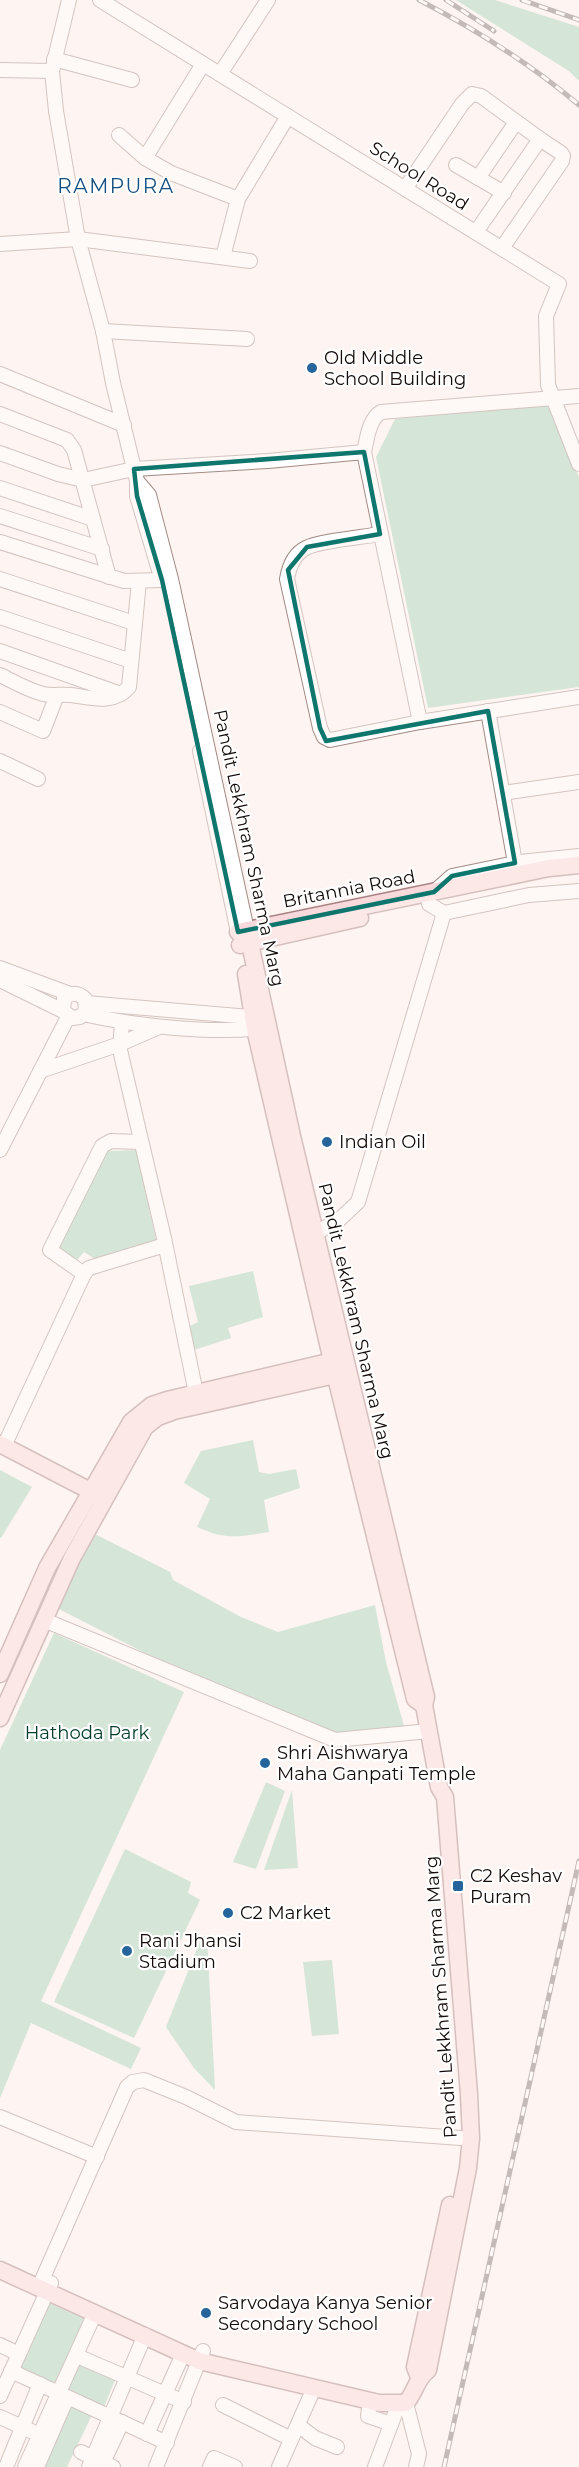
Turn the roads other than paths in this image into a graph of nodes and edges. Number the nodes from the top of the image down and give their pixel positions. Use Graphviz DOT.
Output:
graph roads {
  1 [pos="100,0"];
  2 [pos="268,0"];
  3 [pos="64,1"];
  4 [pos="204,64"];
  5 [pos="53,65"];
  6 [pos="0,70"];
  7 [pos="220,74"];
  8 [pos="132,80"];
  9 [pos="288,116"];
  10 [pos="516,122"];
  11 [pos="119,135"];
  12 [pos="540,139"];
  13 [pos="145,158"];
  14 [pos="456,165"];
  15 [pos="478,178"];
  16 [pos="405,189"];
  17 [pos="504,193"];
  18 [pos="238,199"];
  19 [pos="476,232"];
  20 [pos="78,239"];
  21 [pos="0,244"];
  22 [pos="502,248"];
  23 [pos="223,257"];
  24 [pos="250,261"];
  25 [pos="103,331"];
  26 [pos="247,339"];
  27 [pos="0,374"];
  28 [pos="579,396"];
  29 [pos="552,399"];
  30 [pos="0,414"];
  31 [pos="124,425"];
  32 [pos="364,452"];
  33 [pos="0,453"];
  34 [pos="579,464"];
  35 [pos="136,475"];
  36 [pos="83,480"];
  37 [pos="0,488"];
  38 [pos="0,516"];
  39 [pos="93,519"];
  40 [pos="380,534"];
  41 [pos="0,542"];
  42 [pos="102,549"];
  43 [pos="109,577"];
  44 [pos="0,579"];
  45 [pos="162,579"];
  46 [pos="139,581"];
  47 [pos="0,616"];
  48 [pos="134,623"];
  49 [pos="0,651"];
  50 [pos="130,661"];
  51 [pos="0,675"];
  52 [pos="57,694"];
  53 [pos="121,694"];
  54 [pos="579,697"];
  55 [pos="488,711"];
  56 [pos="0,712"];
  57 [pos="420,722"];
  58 [pos="0,760"];
  59 [pos="38,779"];
  60 [pos="579,782"];
  61 [pos="503,793"];
  62 [pos="579,856"];
  63 [pos="515,863"];
  64 [pos="579,866"];
  65 [pos="579,876"];
  66 [pos="579,891"];
  67 [pos="431,898"];
  68 [pos="444,913"];
  69 [pos="244,938"];
  70 [pos="0,968"];
  71 [pos="0,980"];
  72 [pos="70,994"];
  73 [pos="85,1009"];
  74 [pos="65,1014"];
  75 [pos="122,1022"];
  76 [pos="261,1023"];
  77 [pos="161,1026"];
  78 [pos="120,1044"];
  79 [pos="40,1071"];
  80 [pos="6,1123"];
  81 [pos="141,1142"];
  82 [pos="0,1150"];
  83 [pos="316,1233"];
  84 [pos="165,1245"];
  85 [pos="84,1274"];
  86 [pos="340,1366"];
  87 [pos="196,1393"];
  88 [pos="2,1445"];
  89 [pos="102,1470"];
  90 [pos="68,1479"];
  91 [pos="97,1495"];
  92 [pos="44,1620"];
  93 [pos="0,1674"];
  94 [pos="0,1718"];
  95 [pos="429,1731"];
  96 [pos="0,2117"];
  97 [pos="466,2138"];
  98 [pos="97,2157"];
  99 [pos="1,2271"];
  100 [pos="47,2285"];
  101 [pos="95,2313"];
  102 [pos="145,2335"];
  103 [pos="0,2345"];
  104 [pos="19,2354"];
  105 [pos="183,2354"];
  106 [pos="77,2356"];
  107 [pos="201,2356"];
  108 [pos="11,2371"];
  109 [pos="128,2378"];
  110 [pos="40,2384"];
  111 [pos="314,2388"];
  112 [pos="165,2393"];
  113 [pos="0,2396"];
  114 [pos="62,2396"];
  115 [pos="370,2401"];
  116 [pos="184,2402"];
  117 [pos="399,2402"];
  118 [pos="223,2405"];
  119 [pos="0,2417"];
  120 [pos="117,2420"];
  121 [pos="391,2424"];
  122 [pos="299,2426"];
  123 [pos="23,2428"];
  124 [pos="147,2434"];
  125 [pos="44,2437"];
  126 [pos="291,2439"];
  127 [pos="167,2443"];
  128 [pos="338,2447"];
  129 [pos="97,2462"];
  130 [pos="282,2466"];
  131 [pos="2,2467"];
  132 [pos="26,2467"];
  133 [pos="37,2467"];
  134 [pos="156,2467"];
  135 [pos="210,2467"];
  136 [pos="235,2467"];
  137 [pos="375,2467"];
  138 [pos="416,2467"];
  1 -- 4 [label="street, School Road"];
  2 -- 7 [label="street"];
  3 -- 5 [label="street, Pandit Lekkhram Sharma Marg"];
  4 -- 7 [label="street, School Road"];
  4 -- 13 [label="street"];
  5 -- 6 [label="street"];
  5 -- 8 [label="street"];
  5 -- 20 [label="street, Pandit Lekkhram Sharma Marg"];
  7 -- 9 [label="street, School Road"];
  9 -- 16 [label="street, School Road"];
  9 -- 18 [label="street"];
  10 -- 12 [label="street"];
  10 -- 15 [label="street"];
  10 -- 16 [label="street"];
  11 -- 13 [label="street"];
  12 -- 17 [label="street"];
  12 -- 22 [label="street"];
  13 -- 18 [label="street"];
  14 -- 15 [label="street"];
  15 -- 17 [label="street"];
  16 -- 19 [label="street, School Road"];
  17 -- 19 [label="street"];
  18 -- 23 [label="street"];
  19 -- 22 [label="street, School Road"];
  20 -- 21 [label="street"];
  20 -- 23 [label="street"];
  20 -- 25 [label="street, Pandit Lekkhram Sharma Marg"];
  22 -- 29 [label="street, School Road"];
  23 -- 24 [label="street"];
  25 -- 26 [label="street"];
  25 -- 31 [label="street, Pandit Lekkhram Sharma Marg"];
  27 -- 31 [label="street"];
  28 -- 29 [label="street"];
  29 -- 32 [label="street"];
  29 -- 34 [label="street, School Road"];
  30 -- 36 [label="street"];
  31 -- 35 [label="street, Pandit Lekkhram Sharma Marg"];
  32 -- 35 [label="street"];
  32 -- 40 [label="street"];
  33 -- 36 [label="street"];
  35 -- 36 [label="street"];
  35 -- 45 [label="street"];
  35 -- 69 [label="street, Pandit Lekkhram Sharma Marg"];
  36 -- 39 [label="street"];
  37 -- 39 [label="street"];
  38 -- 42 [label="street"];
  39 -- 42 [label="street"];
  40 -- 57 [label="street"];
  40 -- 57 [label="street"];
  41 -- 43 [label="street"];
  42 -- 43 [label="street"];
  43 -- 46 [label="street"];
  44 -- 48 [label="street"];
  45 -- 46 [label="street"];
  45 -- 69 [label="street"];
  46 -- 48 [label="street"];
  47 -- 50 [label="street"];
  48 -- 50 [label="street"];
  49 -- 53 [label="street"];
  50 -- 53 [label="street"];
  51 -- 52 [label="street"];
  52 -- 53 [label="street"];
  52 -- 56 [label="street"];
  54 -- 55 [label="street"];
  55 -- 57 [label="street"];
  55 -- 61 [label="street"];
  58 -- 59 [label="street"];
  60 -- 61 [label="street"];
  61 -- 63 [label="street"];
  62 -- 63 [label="street"];
  63 -- 67 [label="street"];
  64 -- 67 [label="main road"];
  65 -- 67 [label="main road"];
  66 -- 68 [label="street"];
  67 -- 68 [label="street"];
  67 -- 69 [label="main road, Britannia Road"];
  68 -- 83 [label="street"];
  69 -- 76 [label="main road, Pandit Lekkhram Sharma Marg"];
  70 -- 72 [label="street"];
  71 -- 74 [label="street"];
  72 -- 73 [label="street"];
  72 -- 74 [label="street"];
  73 -- 74 [label="street"];
  73 -- 75 [label="street"];
  73 -- 76 [label="street"];
  74 -- 79 [label="street"];
  75 -- 77 [label="street"];
  75 -- 78 [label="street"];
  76 -- 77 [label="street"];
  76 -- 83 [label="main road, Pandit Lekkhram Sharma Marg"];
  76 -- 86 [label="main road, Pandit Lekkhram Sharma Marg"];
  77 -- 78 [label="street"];
  78 -- 79 [label="street"];
  78 -- 81 [label="street"];
  79 -- 80 [label="street"];
  80 -- 82 [label="street"];
  81 -- 84 [label="street"];
  81 -- 85 [label="street"];
  83 -- 86 [label="main road, Pandit Lekkhram Sharma Marg"];
  84 -- 85 [label="street"];
  84 -- 87 [label="street"];
  85 -- 88 [label="street"];
  86 -- 87 [label="main road"];
  86 -- 91 [label="main road"];
  86 -- 95 [label="main road, Pandit Lekkhram Sharma Marg"];
  87 -- 89 [label="main road"];
  88 -- 90 [label="main road"];
  89 -- 90 [label="main road"];
  89 -- 91 [label="main road"];
  90 -- 91 [label="main road"];
  91 -- 92 [label="main road"];
  91 -- 93 [label="main road"];
  92 -- 94 [label="main road"];
  92 -- 95 [label="street"];
  95 -- 97 [label="main road, Pandit Lekkhram Sharma Marg"];
  96 -- 98 [label="street"];
  97 -- 98 [label="street"];
  97 -- 117 [label="main road, Pandit Lekkhram Sharma Marg"];
  98 -- 100 [label="street"];
  99 -- 100 [label="main road"];
  100 -- 101 [label="main road"];
  100 -- 104 [label="street"];
  100 -- 107 [label="main road"];
  101 -- 102 [label="main road"];
  101 -- 106 [label="street"];
  102 -- 105 [label="main road"];
  102 -- 109 [label="street"];
  103 -- 104 [label="street"];
  104 -- 108 [label="street"];
  105 -- 107 [label="main road"];
  105 -- 112 [label="street"];
  106 -- 109 [label="street"];
  106 -- 114 [label="street"];
  107 -- 111 [label="main road"];
  107 -- 116 [label="street"];
  107 -- 117 [label="main road"];
  108 -- 110 [label="street"];
  108 -- 113 [label="street"];
  109 -- 112 [label="street"];
  109 -- 120 [label="street"];
  110 -- 114 [label="street"];
  110 -- 123 [label="street"];
  111 -- 115 [label="main road"];
  111 -- 122 [label="street"];
  112 -- 116 [label="street"];
  112 -- 124 [label="street"];
  114 -- 120 [label="street"];
  114 -- 125 [label="street"];
  115 -- 117 [label="main road"];
  115 -- 121 [label="street"];
  116 -- 127 [label="street"];
  117 -- 121 [label="street"];
  117 -- 138 [label="street"];
  118 -- 126 [label="street"];
  119 -- 123 [label="street"];
  120 -- 124 [label="street"];
  120 -- 129 [label="street"];
  121 -- 137 [label="street"];
  122 -- 126 [label="street"];
  122 -- 128 [label="street"];
  123 -- 125 [label="street"];
  123 -- 131 [label="street"];
  124 -- 127 [label="street"];
  125 -- 132 [label="street"];
  125 -- 133 [label="street"];
  126 -- 130 [label="street"];
  127 -- 134 [label="street"];
  135 -- 136 [label="street"];
}
